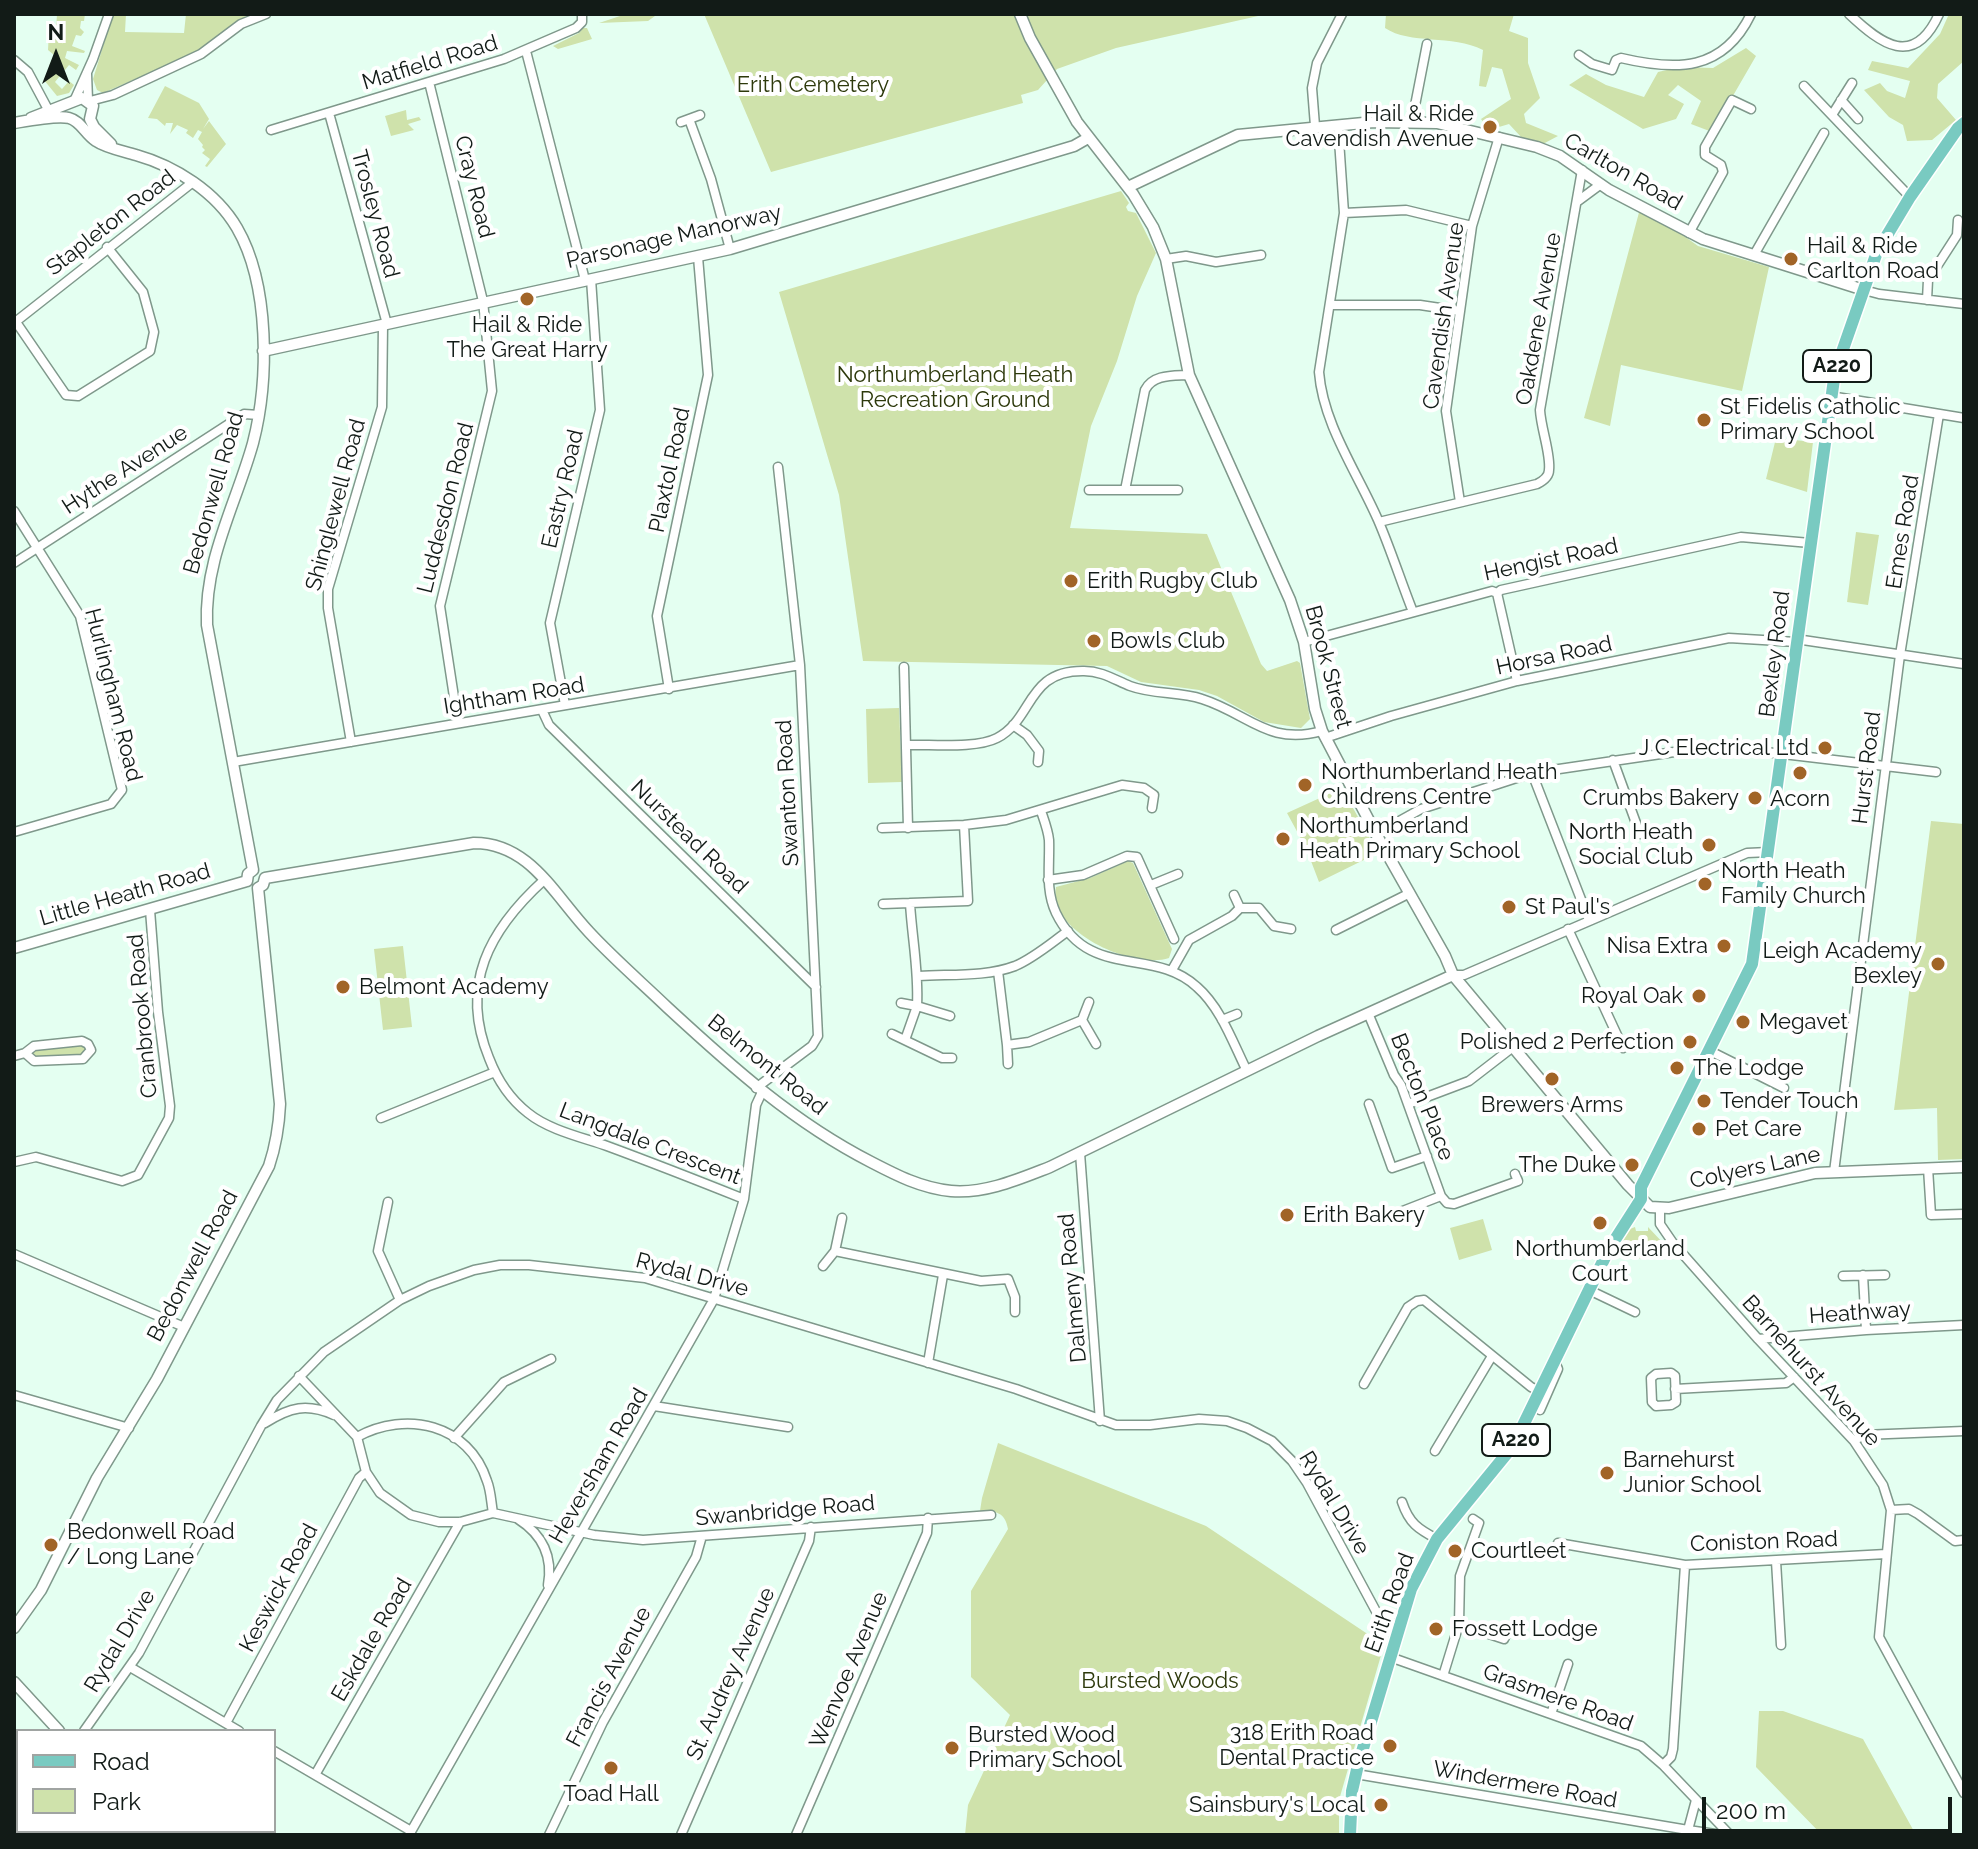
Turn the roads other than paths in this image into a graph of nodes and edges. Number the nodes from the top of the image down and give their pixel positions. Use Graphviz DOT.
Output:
graph roads {
  1 [pos="109,14"];
  2 [pos="266,14"];
  3 [pos="1020,14"];
  4 [pos="1342,14"];
  5 [pos="1751,14"];
  6 [pos="1849,14"];
  7 [pos="1939,14"];
  8 [pos="582,18"];
  9 [pos="1427,44"];
  10 [pos="526,51"];
  11 [pos="1579,55"];
  12 [pos="14,60"];
  13 [pos="87,74"];
  14 [pos="429,82"];
  15 [pos="1852,83"];
  16 [pos="1804,86"];
  17 [pos="1841,100"];
  18 [pos="73,101"];
  19 [pos="1751,109"];
  20 [pos="85,112"];
  21 [pos="329,113"];
  22 [pos="52,115"];
  23 [pos="700,115"];
  24 [pos="1832,115"];
  25 [pos="1858,119"];
  26 [pos="1412,121"];
  27 [pos="17,123"];
  28 [pos="1964,123"];
  29 [pos="1338,125"];
  30 [pos="1315,126"];
  31 [pos="271,130"];
  32 [pos="1824,133"];
  33 [pos="1499,137"];
  34 [pos="1088,138"];
  35 [pos="1582,170"];
  36 [pos="193,182"];
  37 [pos="1601,184"];
  38 [pos="1128,187"];
  39 [pos="1910,197"];
  40 [pos="1578,201"];
  41 [pos="1344,213"];
  42 [pos="1958,220"];
  43 [pos="1472,226"];
  44 [pos="1689,233"];
  45 [pos="107,247"];
  46 [pos="730,249"];
  47 [pos="1261,255"];
  48 [pos="1754,255"];
  49 [pos="698,257"];
  50 [pos="1166,259"];
  51 [pos="588,280"];
  52 [pos="1864,290"];
  53 [pos="1927,300"];
  54 [pos="483,301"];
  55 [pos="1964,304"];
  56 [pos="1330,305"];
  57 [pos="1460,311"];
  58 [pos="15,323"];
  59 [pos="385,324"];
  60 [pos="263,351"];
  61 [pos="1189,375"];
  62 [pos="1830,396"];
  63 [pos="1939,414"];
  64 [pos="259,415"];
  65 [pos="1964,418"];
  66 [pos="778,467"];
  67 [pos="1089,490"];
  68 [pos="1125,490"];
  69 [pos="1178,490"];
  70 [pos="1460,502"];
  71 [pos="14,511"];
  72 [pos="1379,522"];
  73 [pos="1810,543"];
  74 [pos="39,547"];
  75 [pos="14,563"];
  76 [pos="1497,593"];
  77 [pos="1413,612"];
  78 [pos="1796,641"];
  79 [pos="1304,642"];
  80 [pos="1900,655"];
  81 [pos="1964,664"];
  82 [pos="800,665"];
  83 [pos="904,667"];
  84 [pos="1517,681"];
  85 [pos="669,689"];
  86 [pos="565,705"];
  87 [pos="542,710"];
  88 [pos="458,723"];
  89 [pos="1013,725"];
  90 [pos="1324,735"];
  91 [pos="351,742"];
  92 [pos="906,745"];
  93 [pos="1782,754"];
  94 [pos="1613,760"];
  95 [pos="233,762"];
  96 [pos="1038,762"];
  97 [pos="1885,766"];
  98 [pos="1936,772"];
  99 [pos="1532,773"];
  100 [pos="1152,808"];
  101 [pos="1041,811"];
  102 [pos="964,825"];
  103 [pos="882,828"];
  104 [pos="908,828"];
  105 [pos="14,832"];
  106 [pos="1376,834"];
  107 [pos="1640,834"];
  108 [pos="1769,852"];
  109 [pos="253,870"];
  110 [pos="1178,874"];
  111 [pos="265,878"];
  112 [pos="544,880"];
  113 [pos="1048,880"];
  114 [pos="247,881"];
  115 [pos="1151,885"];
  116 [pos="258,888"];
  117 [pos="1410,893"];
  118 [pos="1234,895"];
  119 [pos="910,903"];
  120 [pos="883,904"];
  121 [pos="1240,908"];
  122 [pos="150,910"];
  123 [pos="1589,920"];
  124 [pos="1291,929"];
  125 [pos="1568,929"];
  126 [pos="1336,930"];
  127 [pos="1068,931"];
  128 [pos="1174,939"];
  129 [pos="14,948"];
  130 [pos="1172,970"];
  131 [pos="998,971"];
  132 [pos="1453,975"];
  133 [pos="919,976"];
  134 [pos="1187,980"];
  135 [pos="816,987"];
  136 [pos="1181,989"];
  137 [pos="1089,1002"];
  138 [pos="901,1003"];
  139 [pos="917,1006"];
  140 [pos="1368,1013"];
  141 [pos="1237,1014"];
  142 [pos="950,1016"];
  143 [pos="1082,1020"];
  144 [pos="1222,1020"];
  145 [pos="892,1034"];
  146 [pos="905,1040"];
  147 [pos="1096,1044"];
  148 [pos="1007,1045"];
  149 [pos="1513,1047"];
  150 [pos="1623,1048"];
  151 [pos="1710,1051"];
  152 [pos="25,1053"];
  153 [pos="14,1056"];
  154 [pos="952,1058"];
  155 [pos="1008,1064"];
  156 [pos="1247,1071"];
  157 [pos="495,1072"];
  158 [pos="1784,1088"];
  159 [pos="759,1090"];
  160 [pos="1369,1104"];
  161 [pos="1408,1104"];
  162 [pos="381,1118"];
  163 [pos="1080,1153"];
  164 [pos="1427,1156"];
  165 [pos="14,1162"];
  166 [pos="1964,1167"];
  167 [pos="1928,1168"];
  168 [pos="1834,1172"];
  169 [pos="1515,1174"];
  170 [pos="1441,1196"];
  171 [pos="744,1199"];
  172 [pos="1641,1199"];
  173 [pos="388,1202"];
  174 [pos="1660,1209"];
  175 [pos="1964,1214"];
  176 [pos="842,1218"];
  177 [pos="1382,1219"];
  178 [pos="835,1251"];
  179 [pos="14,1254"];
  180 [pos="823,1266"];
  181 [pos="943,1275"];
  182 [pos="1863,1275"];
  183 [pos="1885,1275"];
  184 [pos="1843,1276"];
  185 [pos="1589,1290"];
  186 [pos="714,1299"];
  187 [pos="400,1300"];
  188 [pos="1015,1312"];
  189 [pos="1635,1312"];
  190 [pos="1964,1325"];
  191 [pos="184,1327"];
  192 [pos="1866,1330"];
  193 [pos="1758,1339"];
  194 [pos="1492,1356"];
  195 [pos="551,1359"];
  196 [pos="1554,1359"];
  197 [pos="928,1363"];
  198 [pos="299,1376"];
  199 [pos="1794,1377"];
  200 [pos="1364,1384"];
  201 [pos="1675,1389"];
  202 [pos="1539,1391"];
  203 [pos="14,1395"];
  204 [pos="654,1406"];
  205 [pos="1540,1410"];
  206 [pos="339,1416"];
  207 [pos="1100,1421"];
  208 [pos="261,1426"];
  209 [pos="788,1427"];
  210 [pos="129,1428"];
  211 [pos="1964,1431"];
  212 [pos="357,1437"];
  213 [pos="454,1438"];
  214 [pos="1854,1441"];
  215 [pos="1435,1451"];
  216 [pos="366,1472"];
  217 [pos="1402,1502"];
  218 [pos="1891,1510"];
  219 [pos="493,1513"];
  220 [pos="991,1515"];
  221 [pos="512,1516"];
  222 [pos="928,1518"];
  223 [pos="1478,1519"];
  224 [pos="460,1522"];
  225 [pos="811,1527"];
  226 [pos="582,1531"];
  227 [pos="702,1536"];
  228 [pos="1437,1539"];
  229 [pos="1960,1541"];
  230 [pos="1964,1549"];
  231 [pos="1556,1552"];
  232 [pos="1886,1554"];
  233 [pos="1776,1561"];
  234 [pos="1685,1565"];
  235 [pos="546,1594"];
  236 [pos="1459,1624"];
  237 [pos="1400,1627"];
  238 [pos="14,1628"];
  239 [pos="1506,1635"];
  240 [pos="1781,1645"];
  241 [pos="1390,1657"];
  242 [pos="1568,1664"];
  243 [pos="130,1667"];
  244 [pos="1443,1676"];
  245 [pos="14,1682"];
  246 [pos="1551,1714"];
  247 [pos="226,1723"];
  248 [pos="57,1729"];
  249 [pos="85,1729"];
  250 [pos="236,1729"];
  251 [pos="276,1752"];
  252 [pos="1663,1765"];
  253 [pos="1356,1774"];
  254 [pos="315,1775"];
  255 [pos="1964,1793"];
  256 [pos="1696,1800"];
  257 [pos="1688,1830"];
  258 [pos="410,1833"];
  259 [pos="1728,1834"];
  260 [pos="549,1835"];
  261 [pos="681,1835"];
  262 [pos="796,1835"];
  263 [pos="1350,1835"];
  1 -- 13 [label="street"];
  2 -- 20 [label="street"];
  3 -- 34 [label="street, Brook Street"];
  4 -- 30 [label="street"];
  5 -- 11 [label="street"];
  6 -- 7 [label="street"];
  8 -- 10 [label="street, Matfield Road"];
  9 -- 26 [label="street"];
  10 -- 14 [label="street, Matfield Road"];
  10 -- 51 [label="street, Eastry Road"];
  12 -- 22 [label="street"];
  13 -- 18 [label="street"];
  13 -- 20 [label="street"];
  14 -- 21 [label="street, Matfield Road"];
  14 -- 54 [label="street, Cray Road"];
  15 -- 17 [label="street"];
  16 -- 24 [label="street"];
  17 -- 24 [label="street"];
  17 -- 25 [label="street"];
  18 -- 20 [label="street"];
  18 -- 20 [label="street"];
  18 -- 22 [label="street"];
  19 -- 44 [label="street"];
  20 -- 22 [label="street"];
  20 -- 36 [label="street, Bedonwell Road"];
  21 -- 31 [label="street, Matfield Road"];
  21 -- 59 [label="street, Trosley Road"];
  22 -- 27 [label="street"];
  23 -- 46 [label="street"];
  24 -- 39 [label="street"];
  26 -- 29 [label="street, Carlton Road"];
  26 -- 33 [label="street, Carlton Road"];
  28 -- 39 [label="main road, Bexley Road / A220"];
  29 -- 30 [label="street, Carlton Road"];
  29 -- 41 [label="street"];
  30 -- 38 [label="street, Carlton Road"];
  32 -- 48 [label="street"];
  33 -- 35 [label="street, Carlton Road"];
  33 -- 43 [label="street, Cavendish Avenue"];
  34 -- 38 [label="street, Brook Street"];
  34 -- 46 [label="street, Parsonage Manorway"];
  35 -- 37 [label="street, Carlton Road"];
  35 -- 40 [label="street, Oakdene Avenue"];
  36 -- 45 [label="street, Stapleton Road"];
  36 -- 60 [label="street, Bedonwell Road"];
  37 -- 40 [label="street"];
  37 -- 44 [label="street, Carlton Road"];
  38 -- 50 [label="street, Brook Street"];
  39 -- 52 [label="main road, Bexley Road / A220"];
  40 -- 70 [label="street, Oakdene Avenue"];
  41 -- 43 [label="street"];
  41 -- 56 [label="street"];
  42 -- 53 [label="street"];
  43 -- 57 [label="street, Cavendish Avenue"];
  44 -- 48 [label="street, Carlton Road"];
  45 -- 58 [label="street, Stapleton Road"];
  45 -- 58 [label="street"];
  46 -- 49 [label="street, Parsonage Manorway"];
  47 -- 50 [label="street"];
  48 -- 52 [label="street, Carlton Road"];
  49 -- 51 [label="street, Parsonage Manorway"];
  49 -- 85 [label="street, Plaxtol Road"];
  50 -- 61 [label="street, Brook Street"];
  51 -- 54 [label="street, Parsonage Manorway"];
  51 -- 86 [label="street, Eastry Road"];
  52 -- 53 [label="street"];
  52 -- 62 [label="main road, Bexley Road / A220"];
  53 -- 55 [label="street"];
  54 -- 59 [label="street, Parsonage Manorway"];
  54 -- 88 [label="street, Luddesdon Road"];
  56 -- 57 [label="street"];
  56 -- 72 [label="street"];
  57 -- 70 [label="street, Cavendish Avenue"];
  59 -- 60 [label="street, Parsonage Manorway"];
  59 -- 91 [label="street, Shinglewell Road"];
  60 -- 64 [label="street, Bedonwell Road"];
  61 -- 68 [label="street"];
  61 -- 79 [label="street, Brook Street"];
  62 -- 63 [label="street"];
  62 -- 73 [label="main road, Bexley Road / A220"];
  63 -- 65 [label="street"];
  63 -- 80 [label="street, Emes Road"];
  64 -- 74 [label="street, Hythe Avenue"];
  64 -- 95 [label="street, Bedonwell Road"];
  66 -- 82 [label="street, Swanton Road"];
  67 -- 68 [label="street"];
  68 -- 69 [label="street"];
  70 -- 72 [label="street"];
  71 -- 74 [label="street"];
  72 -- 77 [label="street"];
  73 -- 76 [label="street, Hengist Road"];
  73 -- 78 [label="main road, Bexley Road / A220"];
  74 -- 75 [label="street, Hythe Avenue"];
  74 -- 105 [label="street, Hurlingham Road"];
  76 -- 77 [label="street, Hengist Road"];
  76 -- 84 [label="street"];
  77 -- 79 [label="street, Hengist Road"];
  78 -- 80 [label="street, Horsa Road"];
  78 -- 84 [label="street, Horsa Road"];
  78 -- 93 [label="main road, Bexley Road / A220"];
  79 -- 90 [label="street, Brook Street"];
  80 -- 81 [label="street, Horsa Road"];
  80 -- 97 [label="street, Hurst Road"];
  82 -- 85 [label="street, Ightham Road"];
  82 -- 135 [label="street, Swanton Road"];
  83 -- 92 [label="street"];
  84 -- 90 [label="street, Horsa Road"];
  85 -- 86 [label="street, Ightham Road"];
  86 -- 87 [label="street, Ightham Road"];
  87 -- 88 [label="street, Ightham Road"];
  87 -- 135 [label="street, Nurstead Road"];
  88 -- 91 [label="street, Ightham Road"];
  89 -- 90 [label="street, Horsa Road"];
  89 -- 92 [label="street"];
  89 -- 96 [label="street"];
  90 -- 106 [label="street, Brook Street"];
  91 -- 95 [label="street, Ightham Road"];
  92 -- 104 [label="street"];
  93 -- 94 [label="street"];
  93 -- 97 [label="street"];
  93 -- 108 [label="main road, Bexley Road / A220"];
  94 -- 99 [label="street"];
  94 -- 107 [label="street"];
  95 -- 109 [label="street, Bedonwell Road"];
  97 -- 98 [label="street"];
  97 -- 168 [label="street, Hurst Road"];
  99 -- 106 [label="street"];
  99 -- 123 [label="street"];
  100 -- 101 [label="street"];
  101 -- 102 [label="street"];
  101 -- 113 [label="street"];
  102 -- 104 [label="street"];
  102 -- 119 [label="street"];
  103 -- 104 [label="street"];
  106 -- 117 [label="street, Brook Street"];
  108 -- 123 [label="street"];
  108 -- 151 [label="main road, Bexley Road / A220"];
  109 -- 111 [label="street"];
  109 -- 114 [label="street"];
  110 -- 115 [label="street"];
  111 -- 112 [label="street, Belmont Road"];
  111 -- 116 [label="street"];
  112 -- 157 [label="street, Langdale Crescent"];
  112 -- 159 [label="street, Belmont Road"];
  113 -- 115 [label="street"];
  113 -- 127 [label="street"];
  114 -- 116 [label="street"];
  114 -- 122 [label="street, Little Heath Road"];
  115 -- 128 [label="street"];
  116 -- 191 [label="street, Bedonwell Road"];
  117 -- 126 [label="street"];
  117 -- 132 [label="street, Brook Street"];
  118 -- 121 [label="street"];
  119 -- 120 [label="street"];
  119 -- 133 [label="street"];
  121 -- 124 [label="street"];
  121 -- 130 [label="street"];
  122 -- 129 [label="street, Little Heath Road"];
  122 -- 165 [label="street, Cranbrook Road"];
  123 -- 125 [label="street"];
  125 -- 132 [label="street"];
  125 -- 150 [label="street"];
  127 -- 130 [label="street"];
  127 -- 131 [label="street"];
  130 -- 134 [label="street"];
  131 -- 133 [label="street"];
  131 -- 148 [label="street"];
  132 -- 140 [label="street, Belmont Road"];
  132 -- 149 [label="street, Brook Street"];
  133 -- 139 [label="street"];
  134 -- 136 [label="street"];
  134 -- 144 [label="street"];
  135 -- 159 [label="street, Swanton Road"];
  137 -- 143 [label="street"];
  138 -- 139 [label="street"];
  139 -- 142 [label="street"];
  139 -- 146 [label="street"];
  140 -- 156 [label="street, Belmont Road"];
  140 -- 161 [label="street, Becton Place"];
  141 -- 144 [label="street"];
  143 -- 147 [label="street"];
  143 -- 148 [label="street"];
  144 -- 156 [label="street"];
  145 -- 146 [label="street"];
  146 -- 154 [label="street"];
  148 -- 155 [label="street"];
  149 -- 161 [label="street"];
  149 -- 172 [label="street, Brook Street"];
  151 -- 158 [label="street"];
  151 -- 172 [label="main road, Bexley Road / A220"];
  152 -- 152 [label="street"];
  152 -- 153 [label="street"];
  156 -- 163 [label="street, Belmont Road"];
  157 -- 162 [label="street"];
  157 -- 171 [label="street, Langdale Crescent"];
  159 -- 163 [label="street, Belmont Road"];
  159 -- 171 [label="street, Heversham Road"];
  160 -- 164 [label="street"];
  161 -- 164 [label="street, Becton Place"];
  163 -- 207 [label="street, Dalmeny Road"];
  164 -- 170 [label="street, Becton Place"];
  166 -- 167 [label="street, Colyers Lane"];
  167 -- 168 [label="street, Colyers Lane"];
  167 -- 175 [label="street"];
  168 -- 174 [label="street, Colyers Lane"];
  169 -- 170 [label="street, Becton Place"];
  170 -- 177 [label="street, Becton Place"];
  171 -- 186 [label="street, Heversham Road"];
  172 -- 174 [label="street"];
  172 -- 185 [label="main road, Erith Road / A220"];
  173 -- 187 [label="street"];
  174 -- 193 [label="street, Barnehurst Avenue"];
  176 -- 178 [label="street"];
  178 -- 180 [label="street"];
  178 -- 181 [label="street"];
  179 -- 191 [label="street"];
  181 -- 188 [label="street"];
  181 -- 197 [label="street"];
  182 -- 183 [label="street"];
  182 -- 184 [label="street"];
  182 -- 192 [label="street"];
  185 -- 189 [label="street"];
  185 -- 196 [label="main road, Erith Road / A220"];
  186 -- 187 [label="street, Rydal Drive"];
  186 -- 197 [label="street, Rydal Drive"];
  186 -- 204 [label="street, Heversham Road"];
  187 -- 198 [label="street, Rydal Drive"];
  190 -- 192 [label="street, Heathway"];
  191 -- 210 [label="street, Bedonwell Road"];
  192 -- 193 [label="street, Heathway"];
  193 -- 199 [label="street, Barnehurst Avenue"];
  194 -- 200 [label="street"];
  194 -- 202 [label="street"];
  194 -- 215 [label="street"];
  195 -- 213 [label="street"];
  196 -- 202 [label="main road, Erith Road / A220"];
  196 -- 205 [label="street"];
  197 -- 207 [label="street, Rydal Drive"];
  198 -- 206 [label="street"];
  198 -- 208 [label="street, Rydal Drive"];
  199 -- 201 [label="street"];
  199 -- 214 [label="street, Barnehurst Avenue"];
  201 -- 201 [label="street"];
  202 -- 228 [label="main road, Erith Road / A220"];
  203 -- 210 [label="street"];
  204 -- 209 [label="street"];
  204 -- 226 [label="street, Heversham Road"];
  206 -- 208 [label="street"];
  206 -- 212 [label="street"];
  207 -- 237 [label="street, Rydal Drive"];
  208 -- 243 [label="street, Rydal Drive"];
  210 -- 238 [label="street, Bedonwell Road"];
  211 -- 214 [label="street"];
  212 -- 213 [label="street"];
  212 -- 216 [label="street"];
  213 -- 219 [label="street"];
  214 -- 218 [label="street, Barnehurst Avenue"];
  216 -- 224 [label="street"];
  216 -- 247 [label="street, Keswick Road"];
  217 -- 228 [label="street"];
  218 -- 229 [label="street"];
  218 -- 232 [label="street, Barnehurst Avenue"];
  219 -- 221 [label="street, Swanbridge Road"];
  219 -- 224 [label="street"];
  220 -- 222 [label="street, Swanbridge Road"];
  221 -- 226 [label="street, Swanbridge Road"];
  221 -- 235 [label="street"];
  222 -- 225 [label="street, Swanbridge Road"];
  222 -- 262 [label="street, Wenvoe Avenue"];
  223 -- 236 [label="street"];
  224 -- 254 [label="street, Eskdale Road"];
  225 -- 227 [label="street, Swanbridge Road"];
  225 -- 261 [label="street, St. Audrey Avenue"];
  226 -- 227 [label="street, Swanbridge Road"];
  226 -- 235 [label="street, Heversham Road"];
  227 -- 260 [label="street, Francis Avenue"];
  228 -- 237 [label="main road, Erith Road / A220"];
  229 -- 230 [label="street"];
  231 -- 234 [label="street, Coniston Road"];
  232 -- 233 [label="street, Coniston Road"];
  232 -- 255 [label="street, Barnehurst Avenue"];
  233 -- 234 [label="street, Coniston Road"];
  233 -- 240 [label="street"];
  234 -- 252 [label="street"];
  235 -- 258 [label="street, Heversham Road"];
  236 -- 239 [label="street"];
  236 -- 244 [label="street"];
  237 -- 241 [label="main road, Erith Road / A220"];
  241 -- 244 [label="street, Grasmere Road"];
  241 -- 253 [label="main road, Erith Road / A220"];
  242 -- 246 [label="street"];
  243 -- 247 [label="street"];
  243 -- 249 [label="street, Rydal Drive"];
  244 -- 246 [label="street, Grasmere Road"];
  245 -- 248 [label="street"];
  246 -- 252 [label="street, Grasmere Road"];
  247 -- 250 [label="street"];
  251 -- 254 [label="street"];
  252 -- 256 [label="street, Grasmere Road"];
  253 -- 257 [label="street, Windermere Road"];
  253 -- 263 [label="main road, Erith Road / A220"];
  254 -- 258 [label="street"];
  256 -- 257 [label="street"];
  256 -- 259 [label="street, Grasmere Road"];
  257 -- 259 [label="street, Windermere Road"];
}
